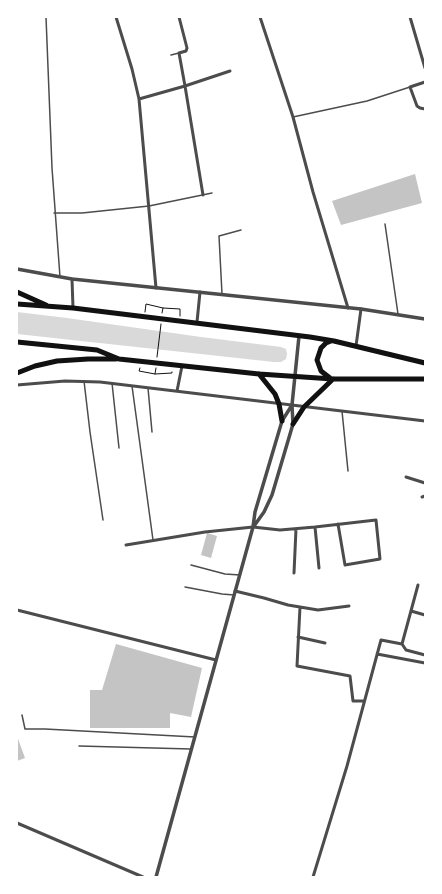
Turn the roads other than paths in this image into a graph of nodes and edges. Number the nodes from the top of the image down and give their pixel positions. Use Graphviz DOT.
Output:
graph roads {
  1 [pos="46,17"];
  2 [pos="116,17"];
  3 [pos="179,17"];
  4 [pos="260,17"];
  5 [pos="410,17"];
  6 [pos="179,53"];
  7 [pos="171,55"];
  8 [pos="425,68"];
  9 [pos="230,71"];
  10 [pos="425,82"];
  11 [pos="185,86"];
  12 [pos="410,87"];
  13 [pos="139,99"];
  14 [pos="425,109"];
  15 [pos="293,117"];
  16 [pos="212,193"];
  17 [pos="203,195"];
  18 [pos="149,206"];
  19 [pos="54,213"];
  20 [pos="385,224"];
  21 [pos="241,230"];
  22 [pos="17,269"];
  23 [pos="60,277"];
  24 [pos="72,279"];
  25 [pos="156,288"];
  26 [pos="17,292"];
  27 [pos="200,292"];
  28 [pos="222,294"];
  29 [pos="17,304"];
  30 [pos="49,306"];
  31 [pos="73,308"];
  32 [pos="348,308"];
  33 [pos="361,309"];
  34 [pos="398,314"];
  35 [pos="425,319"];
  36 [pos="197,322"];
  37 [pos="299,336"];
  38 [pos="334,341"];
  39 [pos="17,342"];
  40 [pos="356,346"];
  41 [pos="119,360"];
  42 [pos="425,363"];
  43 [pos="182,366"];
  44 [pos="17,373"];
  45 [pos="259,374"];
  46 [pos="295,377"];
  47 [pos="332,379"];
  48 [pos="425,379"];
  49 [pos="84,381"];
  50 [pos="112,383"];
  51 [pos="17,385"];
  52 [pos="132,386"];
  53 [pos="148,388"];
  54 [pos="177,391"];
  55 [pos="279,404"];
  56 [pos="292,405"];
  57 [pos="304,407"];
  58 [pos="342,411"];
  59 [pos="282,421"];
  60 [pos="425,421"];
  61 [pos="293,424"];
  62 [pos="152,432"];
  63 [pos="119,448"];
  64 [pos="348,471"];
  65 [pos="406,477"];
  66 [pos="425,483"];
  67 [pos="103,520"];
  68 [pos="338,524"];
  69 [pos="253,527"];
  70 [pos="315,527"];
  71 [pos="296,529"];
  72 [pos="153,540"];
  73 [pos="126,545"];
  74 [pos="191,565"];
  75 [pos="319,568"];
  76 [pos="294,573"];
  77 [pos="240,575"];
  78 [pos="418,585"];
  79 [pos="185,587"];
  80 [pos="235,591"];
  81 [pos="234,595"];
  82 [pos="349,606"];
  83 [pos="300,607"];
  84 [pos="17,610"];
  85 [pos="411,611"];
  86 [pos="425,615"];
  87 [pos="298,637"];
  88 [pos="325,643"];
  89 [pos="402,644"];
  90 [pos="377,654"];
  91 [pos="425,654"];
  92 [pos="216,660"];
  93 [pos="425,663"];
  94 [pos="362,701"];
  95 [pos="22,714"];
  96 [pos="195,737"];
  97 [pos="79,746"];
  98 [pos="191,749"];
  99 [pos="17,823"];
  100 [pos="143,877"];
  101 [pos="156,877"];
  102 [pos="313,877"];
  1 -- 19 [label="lane"];
  2 -- 13 [label="street"];
  3 -- 6 [label="street"];
  4 -- 15 [label="street"];
  5 -- 8 [label="street"];
  6 -- 7 [label="lane"];
  6 -- 11 [label="street"];
  9 -- 11 [label="street"];
  10 -- 12 [label="street"];
  11 -- 13 [label="street"];
  11 -- 17 [label="street"];
  12 -- 14 [label="street"];
  12 -- 15 [label="lane"];
  13 -- 18 [label="street"];
  15 -- 32 [label="street"];
  16 -- 17 [label="lane"];
  17 -- 18 [label="lane"];
  18 -- 19 [label="lane"];
  18 -- 25 [label="street"];
  19 -- 23 [label="lane"];
  20 -- 34 [label="lane"];
  21 -- 28 [label="lane"];
  22 -- 23 [label="street"];
  23 -- 24 [label="street"];
  24 -- 25 [label="street"];
  24 -- 31 [label="street"];
  25 -- 27 [label="street"];
  26 -- 30 [label="highway"];
  27 -- 28 [label="street"];
  27 -- 36 [label="street"];
  28 -- 32 [label="street"];
  29 -- 30 [label="highway"];
  30 -- 31 [label="highway"];
  31 -- 36 [label="highway"];
  32 -- 33 [label="street"];
  33 -- 34 [label="street"];
  33 -- 40 [label="street"];
  34 -- 35 [label="street"];
  36 -- 37 [label="highway"];
  37 -- 38 [label="highway"];
  37 -- 46 [label="street"];
  38 -- 40 [label="highway"];
  38 -- 47 [label="highway"];
  39 -- 41 [label="highway"];
  40 -- 42 [label="highway"];
  41 -- 43 [label="highway"];
  41 -- 44 [label="highway"];
  43 -- 45 [label="highway"];
  43 -- 54 [label="street"];
  45 -- 46 [label="highway"];
  45 -- 55 [label="highway"];
  46 -- 47 [label="highway"];
  46 -- 56 [label="street"];
  47 -- 48 [label="highway"];
  47 -- 57 [label="highway"];
  49 -- 50 [label="street"];
  49 -- 51 [label="street"];
  49 -- 67 [label="lane"];
  50 -- 52 [label="street"];
  50 -- 63 [label="lane"];
  52 -- 53 [label="street"];
  52 -- 72 [label="lane"];
  53 -- 54 [label="street"];
  53 -- 62 [label="lane"];
  54 -- 55 [label="street"];
  55 -- 56 [label="street"];
  55 -- 59 [label="highway"];
  56 -- 57 [label="street"];
  56 -- 59 [label="street"];
  56 -- 61 [label="street"];
  57 -- 58 [label="street"];
  57 -- 61 [label="highway"];
  58 -- 60 [label="street"];
  58 -- 64 [label="lane"];
  59 -- 69 [label="street"];
  61 -- 69 [label="street"];
  65 -- 66 [label="street"];
  68 -- 68 [label="street"];
  68 -- 70 [label="street"];
  69 -- 71 [label="street"];
  69 -- 72 [label="street"];
  69 -- 77 [label="street"];
  70 -- 71 [label="street"];
  70 -- 75 [label="street"];
  71 -- 76 [label="street"];
  72 -- 73 [label="street"];
  74 -- 77 [label="lane"];
  77 -- 80 [label="street"];
  78 -- 85 [label="street"];
  79 -- 81 [label="lane"];
  80 -- 81 [label="street"];
  80 -- 83 [label="street"];
  81 -- 92 [label="street"];
  82 -- 83 [label="street"];
  83 -- 87 [label="street"];
  84 -- 92 [label="street"];
  85 -- 86 [label="street"];
  85 -- 89 [label="street"];
  87 -- 88 [label="street"];
  87 -- 94 [label="street"];
  89 -- 90 [label="street"];
  89 -- 91 [label="street"];
  90 -- 93 [label="street"];
  90 -- 94 [label="street"];
  92 -- 96 [label="street"];
  94 -- 102 [label="street"];
  95 -- 96 [label="lane"];
  96 -- 98 [label="street"];
  97 -- 98 [label="lane"];
  98 -- 101 [label="street"];
  99 -- 100 [label="street"];
}
